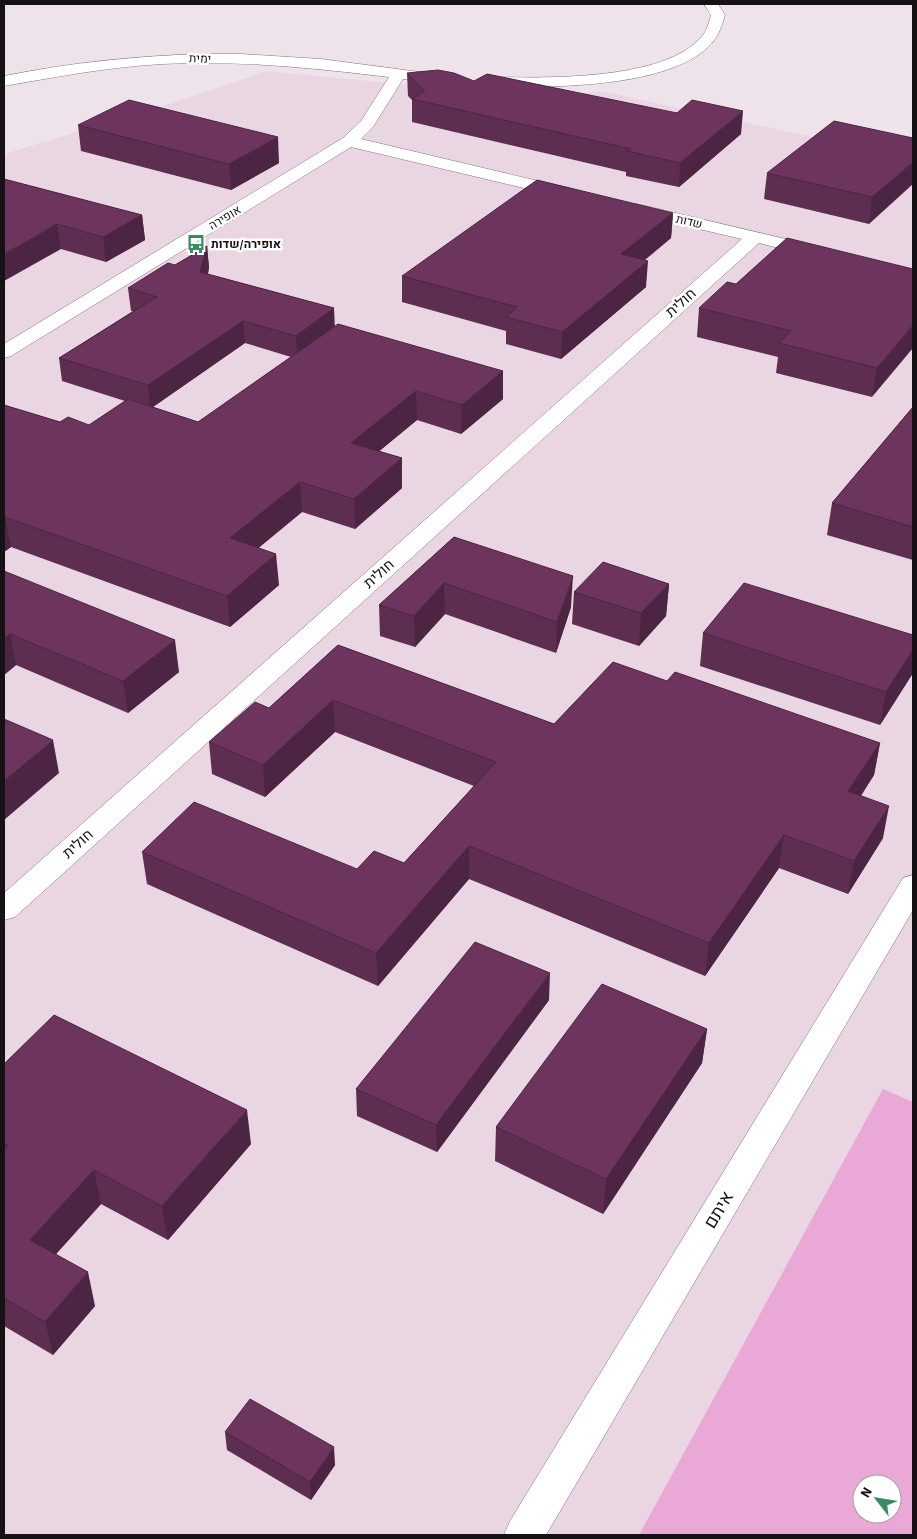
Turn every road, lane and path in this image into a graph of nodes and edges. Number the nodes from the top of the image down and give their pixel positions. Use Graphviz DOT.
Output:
graph roads {
  1 [pos="711,4"];
  2 [pos="398,74"];
  3 [pos="458,80"];
  4 [pos="4,81"];
  5 [pos="478,82"];
  6 [pos="349,141"];
  7 [pos="581,196"];
  8 [pos="619,205"];
  9 [pos="754,237"];
  10 [pos="829,255"];
  11 [pos="4,352"];
  12 [pos="913,885"];
  13 [pos="4,910"];
  14 [pos="524,1535"];
  1 -- 5 [label="street"];
  2 -- 3 [label="street, ימית"];
  2 -- 4 [label="street, ימית"];
  2 -- 6 [label="street, אופירה"];
  6 -- 7 [label="street"];
  6 -- 11 [label="street, אופירה"];
  8 -- 9 [label="street, שדות"];
  9 -- 10 [label="street, שדות"];
  9 -- 13 [label="street, חולית"];
  12 -- 14 [label="street, איתם"];
}
